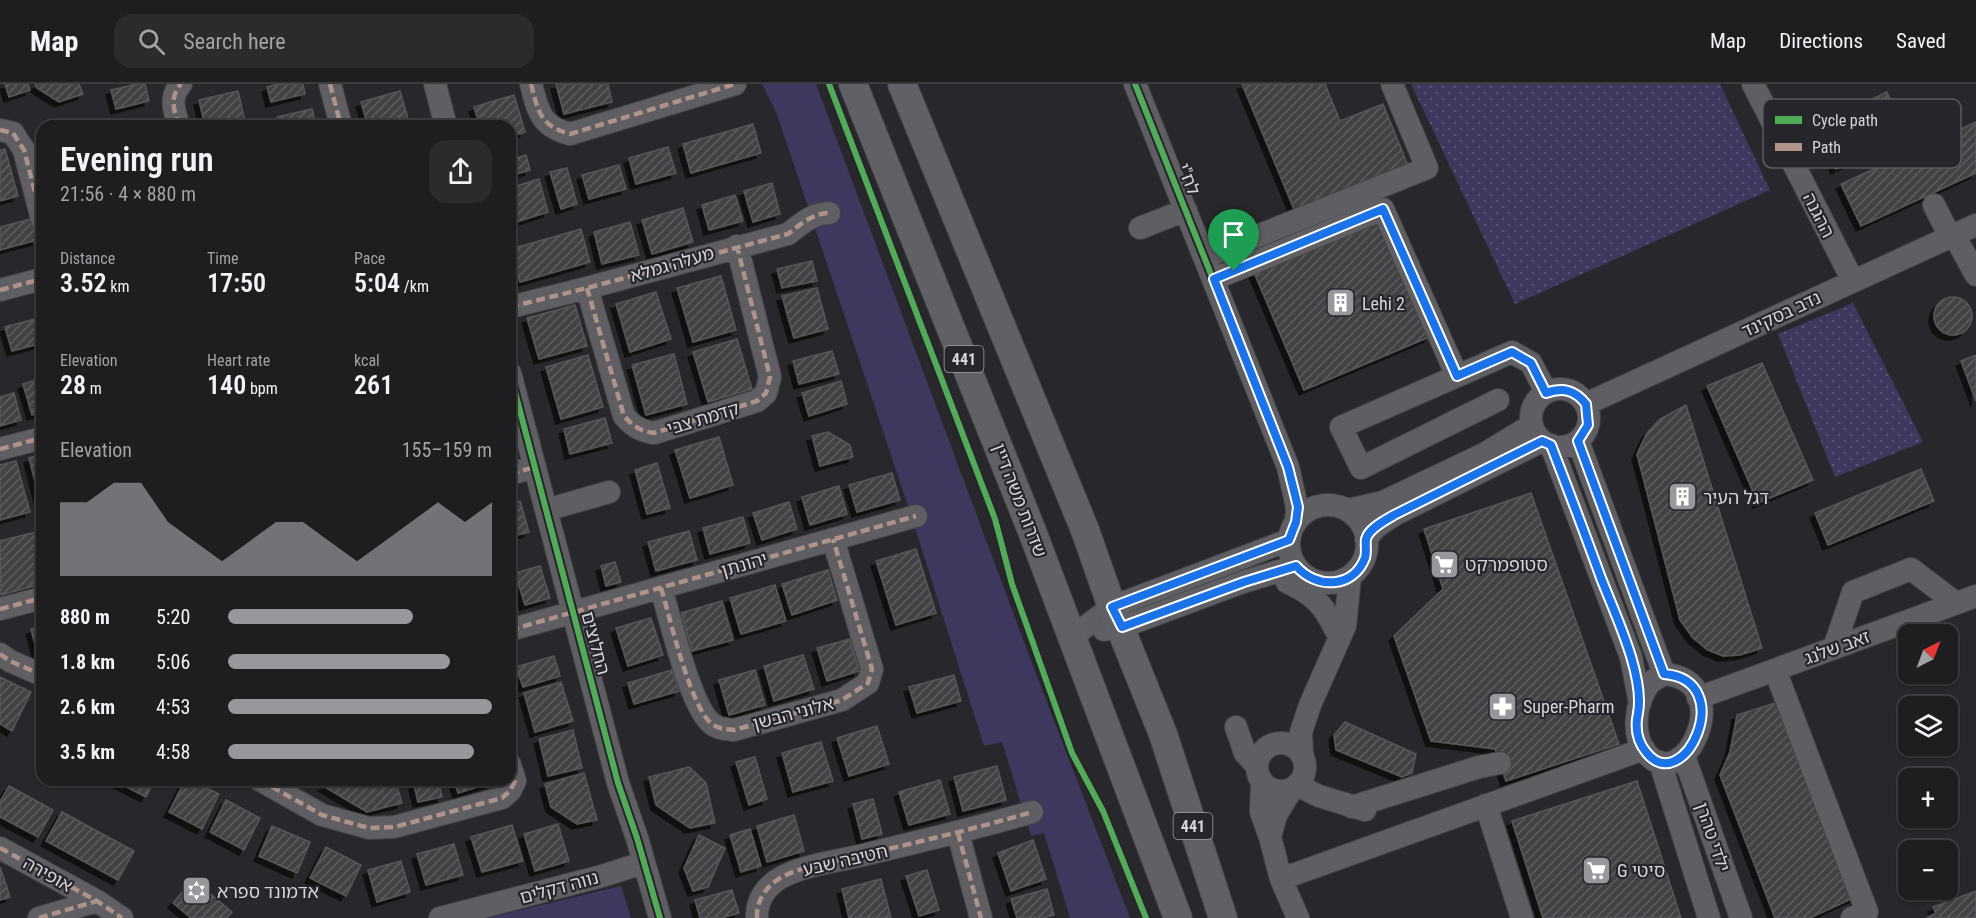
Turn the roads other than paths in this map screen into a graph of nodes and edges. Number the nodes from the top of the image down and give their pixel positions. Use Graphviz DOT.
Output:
graph roads {
  1 [pos="181,84"];
  2 [pos="330,84"];
  3 [pos="435,84"];
  4 [pos="531,84"];
  5 [pos="735,84"];
  6 [pos="853,84"];
  7 [pos="902,84"];
  8 [pos="1135,84"];
  9 [pos="1392,84"];
  10 [pos="1753,84"];
  11 [pos="1763,104"];
  12 [pos="177,120"];
  13 [pos="339,120"];
  14 [pos="444,120"];
  15 [pos="0,130"];
  16 [pos="1796,168"];
  17 [pos="36,196"];
  18 [pos="1934,206"];
  19 [pos="1186,210"];
  20 [pos="825,213"];
  21 [pos="1140,228"];
  22 [pos="1963,238"];
  23 [pos="737,246"];
  24 [pos="1205,257"];
  25 [pos="1976,275"];
  26 [pos="1214,279"];
  27 [pos="36,281"];
  28 [pos="1853,281"];
  29 [pos="587,288"];
  30 [pos="0,290"];
  31 [pos="516,306"];
  32 [pos="1457,376"];
  33 [pos="1546,393"];
  34 [pos="516,396"];
  35 [pos="1498,400"];
  36 [pos="1586,404"];
  37 [pos="1542,437"];
  38 [pos="36,440"];
  39 [pos="1578,441"];
  40 [pos="0,450"];
  41 [pos="1288,467"];
  42 [pos="535,468"];
  43 [pos="516,473"];
  44 [pos="609,492"];
  45 [pos="1339,508"];
  46 [pos="546,510"];
  47 [pos="913,516"];
  48 [pos="1292,531"];
  49 [pos="832,539"];
  50 [pos="1366,539"];
  51 [pos="1296,566"];
  52 [pos="1350,577"];
  53 [pos="1250,580"];
  54 [pos="1325,583"];
  55 [pos="661,588"];
  56 [pos="1966,599"];
  57 [pos="36,600"];
  58 [pos="0,609"];
  59 [pos="573,612"];
  60 [pos="1117,617"];
  61 [pos="516,628"];
  62 [pos="1335,629"];
  63 [pos="1073,636"];
  64 [pos="1833,648"];
  65 [pos="0,654"];
  66 [pos="1328,664"];
  67 [pos="1775,670"];
  68 [pos="36,672"];
  69 [pos="1664,674"];
  70 [pos="1698,698"];
  71 [pos="1640,703"];
  72 [pos="1310,705"];
  73 [pos="1272,745"];
  74 [pos="1652,756"];
  75 [pos="1684,756"];
  76 [pos="1303,760"];
  77 [pos="1500,763"];
  78 [pos="1259,774"];
  79 [pos="271,786"];
  80 [pos="512,786"];
  81 [pos="1294,787"];
  82 [pos="1432,798"];
  83 [pos="1347,805"];
  84 [pos="1486,805"];
  85 [pos="1028,813"];
  86 [pos="958,833"];
  87 [pos="1270,837"];
  88 [pos="0,848"];
  89 [pos="637,865"];
  90 [pos="1281,879"];
  91 [pos="97,901"];
  92 [pos="39,918"];
  93 [pos="122,918"];
  94 [pos="440,918"];
  95 [pos="644,918"];
  96 [pos="660,918"];
  97 [pos="757,918"];
  98 [pos="981,918"];
  99 [pos="1178,918"];
  100 [pos="1223,918"];
  101 [pos="1298,918"];
  102 [pos="1522,918"];
  103 [pos="1709,918"];
  104 [pos="1741,918"];
  105 [pos="1852,918"];
  1 -- 12 [label="street"];
  2 -- 13 [label="street"];
  3 -- 14 [label="street"];
  4 -- 5 [label="street"];
  6 -- 63 [label="main road, שדרות משה דיין / 441"];
  7 -- 60 [label="main road, 441"];
  8 -- 19 [label="street, לח\"י"];
  9 -- 24 [label="street"];
  10 -- 11 [label="street, ההגנה"];
  15 -- 17 [label="street"];
  16 -- 28 [label="street, ההגנה"];
  18 -- 22 [label="street"];
  19 -- 21 [label="street"];
  19 -- 24 [label="street, לח\"י"];
  20 -- 23 [label="street, מעלה גמלא"];
  22 -- 25 [label="street"];
  22 -- 28 [label="street, נדב בסקינד"];
  23 -- 29 [label="street, מעלה גמלא"];
  23 -- 29 [label="street, קדמת צבי"];
  24 -- 26 [label="street, לח\"י"];
  26 -- 32 [label="street"];
  26 -- 41 [label="street, לח\"י"];
  27 -- 30 [label="street"];
  28 -- 36 [label="street, נדב בסקינד"];
  29 -- 31 [label="street, מעלה גמלא"];
  32 -- 33 [label="street"];
  32 -- 35 [label="street"];
  33 -- 36 [label="street"];
  33 -- 37 [label="street"];
  34 -- 42 [label="street, החלוצים"];
  36 -- 39 [label="street"];
  37 -- 39 [label="street"];
  37 -- 45 [label="street"];
  37 -- 50 [label="street"];
  37 -- 71 [label="street"];
  38 -- 40 [label="street"];
  39 -- 69 [label="street"];
  41 -- 45 [label="street, לח\"י"];
  41 -- 48 [label="street, לח\"י"];
  42 -- 43 [label="street"];
  42 -- 46 [label="street, החלוצים"];
  44 -- 46 [label="street"];
  45 -- 48 [label="street"];
  45 -- 50 [label="street"];
  46 -- 59 [label="street, החלוצים"];
  47 -- 49 [label="street, יהונתן"];
  48 -- 51 [label="street"];
  48 -- 60 [label="street"];
  49 -- 55 [label="street, יהונתן"];
  49 -- 55 [label="street, אלוני הבשן"];
  50 -- 52 [label="street"];
  51 -- 53 [label="street"];
  51 -- 54 [label="street"];
  52 -- 54 [label="street"];
  52 -- 66 [label="street"];
  53 -- 60 [label="street"];
  53 -- 62 [label="street"];
  54 -- 62 [label="street"];
  55 -- 59 [label="street, יהונתן"];
  56 -- 64 [label="street, זאב שלנג"];
  56 -- 64 [label="street"];
  57 -- 58 [label="street"];
  59 -- 61 [label="street, יהונתן"];
  59 -- 89 [label="street, החלוצים"];
  60 -- 63 [label="street"];
  60 -- 100 [label="main road, 441"];
  62 -- 66 [label="street"];
  63 -- 99 [label="main road, שדרות משה דיין / 441"];
  64 -- 67 [label="street, זאב שלנג"];
  65 -- 68 [label="street"];
  66 -- 72 [label="street"];
  67 -- 70 [label="street, זאב שלנג"];
  67 -- 105 [label="street"];
  69 -- 70 [label="street"];
  69 -- 71 [label="street"];
  70 -- 75 [label="street"];
  71 -- 74 [label="street"];
  72 -- 73 [label="street"];
  72 -- 76 [label="street"];
  73 -- 76 [label="street"];
  73 -- 78 [label="street"];
  73 -- 78 [label="street"];
  74 -- 75 [label="street"];
  74 -- 84 [label="street"];
  74 -- 103 [label="street, ילדי טהרן"];
  75 -- 104 [label="street, ילדי טהרן"];
  76 -- 81 [label="street"];
  76 -- 83 [label="street"];
  77 -- 83 [label="street"];
  78 -- 81 [label="street"];
  78 -- 87 [label="street"];
  79 -- 80 [label="street"];
  81 -- 83 [label="street"];
  81 -- 87 [label="street"];
  82 -- 83 [label="street"];
  84 -- 90 [label="street"];
  84 -- 102 [label="street"];
  85 -- 86 [label="street, חטיבה שבע"];
  86 -- 97 [label="street, חטיבה שבע"];
  86 -- 98 [label="street"];
  87 -- 90 [label="street"];
  88 -- 91 [label="street, אופירה"];
  89 -- 94 [label="street, נווה דקלים"];
  89 -- 95 [label="street, החלוצים"];
  89 -- 96 [label="street, החלוצים"];
  90 -- 101 [label="street"];
  91 -- 92 [label="street, אופירה"];
  91 -- 93 [label="street, אופירה"];
}
